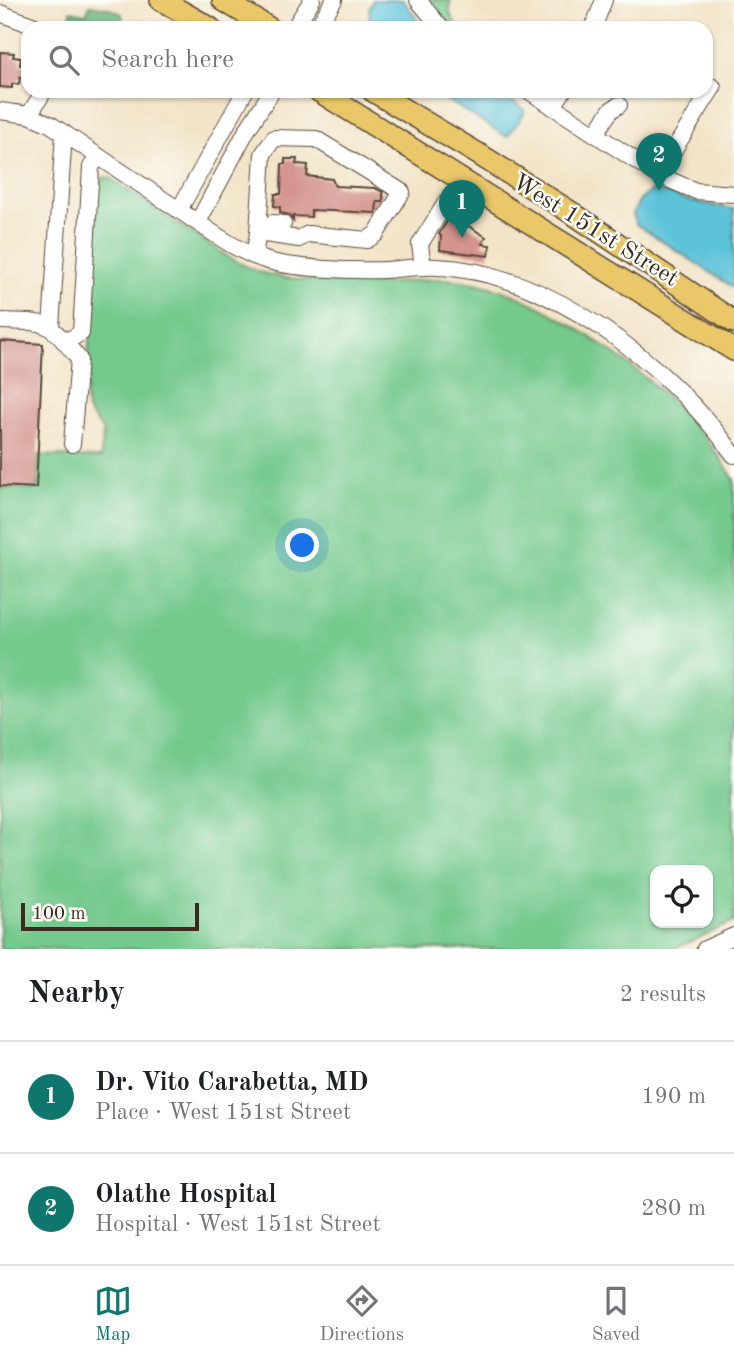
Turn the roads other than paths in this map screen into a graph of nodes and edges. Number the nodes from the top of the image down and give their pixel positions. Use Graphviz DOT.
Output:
graph roads {
  1 [pos="161,0"];
  2 [pos="223,0"];
  3 [pos="312,0"];
  4 [pos="334,0"];
  5 [pos="418,0"];
  6 [pos="604,0"];
  7 [pos="0,13"];
  8 [pos="21,21"];
  9 [pos="198,21"];
  10 [pos="258,21"];
  11 [pos="298,21"];
  12 [pos="321,21"];
  13 [pos="435,21"];
  14 [pos="596,21"];
  15 [pos="40,98"];
  16 [pos="241,98"];
  17 [pos="268,98"];
  18 [pos="330,98"];
  19 [pos="384,98"];
  20 [pos="539,98"];
  21 [pos="559,98"];
  22 [pos="706,98"];
  23 [pos="553,107"];
  24 [pos="0,111"];
  25 [pos="29,115"];
  26 [pos="64,133"];
  27 [pos="98,156"];
  28 [pos="658,175"];
  29 [pos="734,194"];
  30 [pos="447,201"];
  31 [pos="179,210"];
  32 [pos="198,222"];
  33 [pos="261,234"];
  34 [pos="308,234"];
  35 [pos="367,240"];
  36 [pos="254,257"];
  37 [pos="423,267"];
  38 [pos="365,269"];
  39 [pos="0,321"];
  40 [pos="734,322"];
  41 [pos="51,327"];
  42 [pos="65,342"];
  43 [pos="734,350"];
  44 [pos="72,444"];
  45 [pos="734,455"];
  46 [pos="734,936"];
  47 [pos="709,947"];
  1 -- 9 [label="main road"];
  2 -- 10 [label="main road"];
  3 -- 11 [label="street"];
  4 -- 12 [label="street"];
  5 -- 13 [label="street"];
  6 -- 14 [label="street"];
  7 -- 8 [label="street"];
  15 -- 25 [label="street"];
  16 -- 31 [label="street"];
  17 -- 32 [label="street"];
  18 -- 43 [label="main road, West 151st Street"];
  19 -- 40 [label="main road, West 151st Street"];
  20 -- 23 [label="street"];
  21 -- 23 [label="street"];
  22 -- 28 [label="street"];
  23 -- 28 [label="street"];
  24 -- 25 [label="street"];
  25 -- 26 [label="street"];
  26 -- 27 [label="street"];
  26 -- 41 [label="street"];
  27 -- 31 [label="street"];
  27 -- 42 [label="street"];
  28 -- 29 [label="street"];
  30 -- 37 [label="street"];
  31 -- 32 [label="street"];
  32 -- 36 [label="street"];
  33 -- 34 [label="street"];
  33 -- 34 [label="street"];
  33 -- 35 [label="street"];
  33 -- 36 [label="street"];
  34 -- 35 [label="street"];
  35 -- 38 [label="street"];
  36 -- 38 [label="street"];
  37 -- 38 [label="street"];
  37 -- 45 [label="street"];
  39 -- 41 [label="street"];
  41 -- 42 [label="street"];
  42 -- 44 [label="street"];
  46 -- 47 [label="street"];
}
